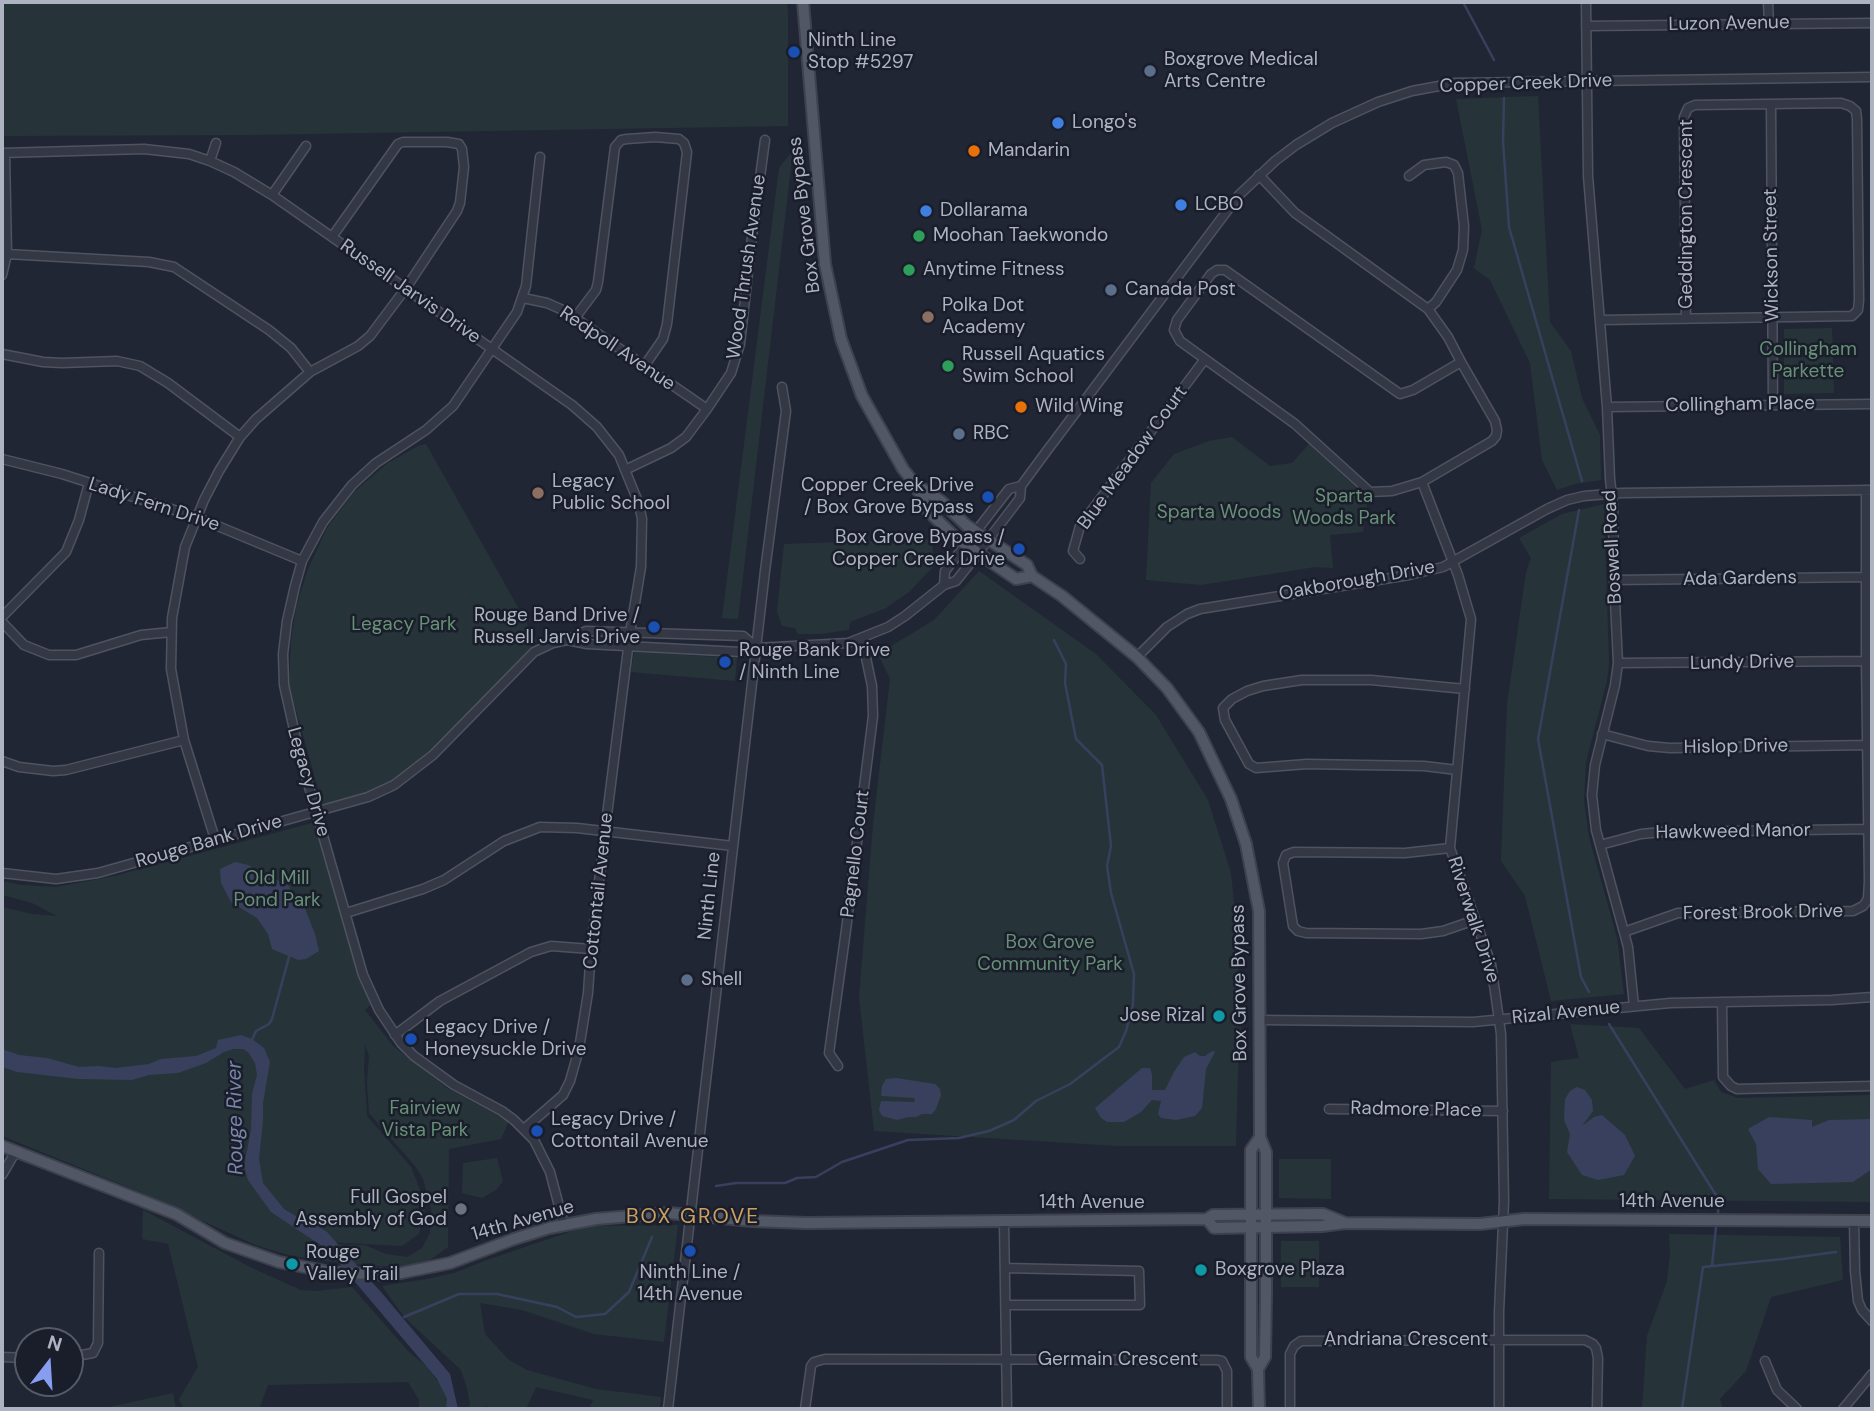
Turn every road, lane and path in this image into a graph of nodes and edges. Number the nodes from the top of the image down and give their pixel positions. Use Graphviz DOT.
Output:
graph roads {
  1 [pos="1586,2"];
  2 [pos="1768,2"];
  3 [pos="802,3"];
  4 [pos="1872,23"];
  5 [pos="1769,24"];
  6 [pos="1586,26"];
  7 [pos="1872,77"];
  8 [pos="1587,80"];
  9 [pos="1771,104"];
  10 [pos="765,140"];
  11 [pos="216,143"];
  12 [pos="306,146"];
  13 [pos="4,153"];
  14 [pos="540,157"];
  15 [pos="210,161"];
  16 [pos="1259,175"];
  17 [pos="1409,176"];
  18 [pos="272,195"];
  19 [pos="332,237"];
  20 [pos="7,254"];
  21 [pos="2,275"];
  22 [pos="405,288"];
  23 [pos="523,298"];
  24 [pos="1428,309"];
  25 [pos="575,318"];
  26 [pos="1773,318"];
  27 [pos="1686,319"];
  28 [pos="1601,320"];
  29 [pos="491,350"];
  30 [pos="2,354"];
  31 [pos="1205,359"];
  32 [pos="1461,362"];
  33 [pos="645,365"];
  34 [pos="310,372"];
  35 [pos="782,387"];
  36 [pos="1872,404"];
  37 [pos="1773,405"];
  38 [pos="1607,407"];
  39 [pos="708,410"];
  40 [pos="240,437"];
  41 [pos="2,459"];
  42 [pos="625,470"];
  43 [pos="1422,482"];
  44 [pos="89,483"];
  45 [pos="915,484"];
  46 [pos="1021,486"];
  47 [pos="1869,490"];
  48 [pos="1612,494"];
  49 [pos="196,517"];
  50 [pos="977,532"];
  51 [pos="989,539"];
  52 [pos="966,545"];
  53 [pos="978,553"];
  54 [pos="1080,559"];
  55 [pos="302,561"];
  56 [pos="1453,562"];
  57 [pos="1032,576"];
  58 [pos="1866,577"];
  59 [pos="1614,580"];
  60 [pos="944,585"];
  61 [pos="2,617"];
  62 [pos="2,622"];
  63 [pos="171,632"];
  64 [pos="630,633"];
  65 [pos="862,639"];
  66 [pos="567,640"];
  67 [pos="629,645"];
  68 [pos="757,648"];
  69 [pos="1137,657"];
  70 [pos="1866,661"];
  71 [pos="1618,663"];
  72 [pos="1465,688"];
  73 [pos="1602,734"];
  74 [pos="184,740"];
  75 [pos="1870,745"];
  76 [pos="2,761"];
  77 [pos="1457,770"];
  78 [pos="316,812"];
  79 [pos="1869,829"];
  80 [pos="605,831"];
  81 [pos="215,839"];
  82 [pos="1600,845"];
  83 [pos="733,846"];
  84 [pos="1450,848"];
  85 [pos="2,873"];
  86 [pos="346,914"];
  87 [pos="1475,919"];
  88 [pos="1624,932"];
  89 [pos="591,949"];
  90 [pos="1872,998"];
  91 [pos="1722,1002"];
  92 [pos="1634,1006"];
  93 [pos="1259,1020"];
  94 [pos="1499,1020"];
  95 [pos="396,1035"];
  96 [pos="838,1066"];
  97 [pos="1872,1086"];
  98 [pos="1329,1109"];
  99 [pos="1503,1111"];
  100 [pos="524,1129"];
  101 [pos="1260,1137"];
  102 [pos="2,1146"];
  103 [pos="16,1151"];
  104 [pos="2,1175"];
  105 [pos="557,1205"];
  106 [pos="692,1214"];
  107 [pos="1251,1214"];
  108 [pos="1266,1214"];
  109 [pos="1208,1220"];
  110 [pos="1004,1221"];
  111 [pos="1502,1221"];
  112 [pos="1854,1221"];
  113 [pos="1872,1221"];
  114 [pos="1345,1223"];
  115 [pos="564,1225"];
  116 [pos="549,1228"];
  117 [pos="1251,1228"];
  118 [pos="1266,1228"];
  119 [pos="99,1253"];
  120 [pos="1005,1268"];
  121 [pos="1006,1305"];
  122 [pos="1872,1321"];
  123 [pos="1499,1340"];
  124 [pos="84,1355"];
  125 [pos="1007,1360"];
  126 [pos="1765,1361"];
  127 [pos="1258,1369"];
  128 [pos="1872,1374"];
  129 [pos="668,1409"];
  130 [pos="805,1409"];
  131 [pos="1007,1409"];
  132 [pos="1227,1409"];
  133 [pos="1259,1409"];
  134 [pos="1290,1409"];
  135 [pos="1499,1409"];
  136 [pos="1597,1409"];
  137 [pos="1797,1409"];
  138 [pos="1843,1409"];
  1 -- 6 [label="street, Boswell Road"];
  2 -- 5 [label="street"];
  3 -- 45 [label="main road, Box Grove Bypass"];
  4 -- 5 [label="street, Luzon Avenue"];
  5 -- 6 [label="street, Luzon Avenue"];
  6 -- 8 [label="street, Boswell Road"];
  7 -- 8 [label="street, Copper Creek Drive"];
  8 -- 16 [label="street, Copper Creek Drive"];
  8 -- 28 [label="street, Boswell Road"];
  9 -- 26 [label="street, Wickson Street"];
  9 -- 26 [label="street, Geddington Crescent"];
  9 -- 27 [label="street, Geddington Crescent"];
  10 -- 39 [label="street, Wood Thrush Avenue"];
  11 -- 15 [label="street"];
  12 -- 18 [label="street"];
  13 -- 15 [label="street, Russell Jarvis Drive"];
  13 -- 20 [label="street"];
  14 -- 23 [label="street"];
  15 -- 18 [label="street, Russell Jarvis Drive"];
  16 -- 24 [label="street"];
  16 -- 46 [label="street, Copper Creek Drive"];
  17 -- 24 [label="street"];
  18 -- 19 [label="street, Russell Jarvis Drive"];
  19 -- 22 [label="street, Russell Jarvis Drive"];
  19 -- 22 [label="street"];
  20 -- 21 [label="street"];
  20 -- 34 [label="street"];
  22 -- 29 [label="street, Russell Jarvis Drive"];
  22 -- 34 [label="street"];
  23 -- 25 [label="street, Redpoll Avenue"];
  23 -- 29 [label="street, Legacy Drive"];
  24 -- 32 [label="street"];
  25 -- 33 [label="street, Redpoll Avenue"];
  25 -- 33 [label="street"];
  26 -- 27 [label="street, Geddington Crescent"];
  26 -- 37 [label="street, Wickson Street"];
  27 -- 28 [label="street, Geddington Crescent"];
  28 -- 38 [label="street, Boswell Road"];
  29 -- 42 [label="street, Russell Jarvis Drive"];
  29 -- 55 [label="street, Legacy Drive"];
  30 -- 40 [label="street"];
  31 -- 32 [label="street"];
  31 -- 43 [label="street"];
  31 -- 54 [label="street, Blue Meadow Court"];
  32 -- 43 [label="street"];
  33 -- 39 [label="street, Redpoll Avenue"];
  34 -- 40 [label="street"];
  35 -- 68 [label="street, Ninth Line"];
  36 -- 37 [label="street, Collingham Place"];
  37 -- 38 [label="street, Collingham Place"];
  38 -- 48 [label="street, Boswell Road"];
  39 -- 42 [label="street, Wood Thrush Avenue"];
  40 -- 49 [label="street"];
  41 -- 44 [label="street, Lady Fern Drive"];
  42 -- 64 [label="street, Russell Jarvis Drive"];
  43 -- 56 [label="street, Riverwalk Drive"];
  44 -- 49 [label="street, Lady Fern Drive"];
  44 -- 61 [label="street"];
  45 -- 50 [label="main road, Box Grove Bypass"];
  45 -- 52 [label="main road, Box Grove Bypass"];
  46 -- 50 [label="street, Copper Creek Drive"];
  46 -- 51 [label="street, Copper Creek Drive"];
  47 -- 48 [label="street, Oakborough Drive"];
  47 -- 58 [label="street, Forest Brook Drive"];
  48 -- 56 [label="street, Oakborough Drive"];
  48 -- 59 [label="street, Boswell Road"];
  49 -- 55 [label="street, Lady Fern Drive"];
  49 -- 63 [label="street"];
  50 -- 51 [label="main road, Box Grove Bypass"];
  50 -- 52 [label="street, Rouge Bank Drive"];
  51 -- 53 [label="street, Copper Creek Drive"];
  51 -- 57 [label="main road, Box Grove Bypass"];
  52 -- 53 [label="main road, Box Grove Bypass"];
  52 -- 60 [label="street, Rouge Bank Drive"];
  53 -- 57 [label="main road, Box Grove Bypass"];
  53 -- 60 [label="street, Rouge Bank Drive"];
  55 -- 78 [label="street, Legacy Drive"];
  56 -- 69 [label="street, Oakborough Drive"];
  56 -- 72 [label="street, Riverwalk Drive"];
  57 -- 69 [label="main road, Box Grove Bypass"];
  58 -- 59 [label="street, Ada Gardens"];
  58 -- 70 [label="street, Forest Brook Drive"];
  59 -- 71 [label="street, Boswell Road"];
  60 -- 65 [label="street, Rouge Bank Drive"];
  62 -- 63 [label="street"];
  63 -- 74 [label="street"];
  64 -- 66 [label="street, Rouge Bank Drive"];
  64 -- 67 [label="street, Cottontail Avenue"];
  64 -- 68 [label="street, Rouge Bank Drive"];
  65 -- 68 [label="street, Rouge Bank Drive"];
  65 -- 96 [label="street, Pagnello Court"];
  66 -- 67 [label="street, Rouge Bank Drive"];
  66 -- 78 [label="street, Rouge Bank Drive"];
  67 -- 68 [label="street, Rouge Bank Drive"];
  67 -- 80 [label="street, Cottontail Avenue"];
  68 -- 83 [label="street, Ninth Line"];
  69 -- 93 [label="main road, Box Grove Bypass"];
  70 -- 71 [label="street, Lundy Drive"];
  70 -- 75 [label="street, Forest Brook Drive"];
  71 -- 73 [label="street, Boswell Road"];
  72 -- 77 [label="street, Riverwalk Drive"];
  72 -- 77 [label="street"];
  73 -- 75 [label="street, Hislop Drive"];
  73 -- 82 [label="street, Boswell Road"];
  74 -- 76 [label="street"];
  74 -- 81 [label="street"];
  75 -- 79 [label="street, Forest Brook Drive"];
  77 -- 84 [label="street, Riverwalk Drive"];
  78 -- 81 [label="street, Rouge Bank Drive"];
  78 -- 86 [label="street, Legacy Drive"];
  79 -- 82 [label="street, Hawkweed Manor"];
  79 -- 88 [label="street, Forest Brook Drive"];
  80 -- 83 [label="street"];
  80 -- 86 [label="street"];
  80 -- 89 [label="street, Cottontail Avenue"];
  81 -- 85 [label="street, Rouge Bank Drive"];
  82 -- 88 [label="street, Boswell Road"];
  83 -- 106 [label="street, Ninth Line"];
  84 -- 87 [label="street, Riverwalk Drive"];
  84 -- 87 [label="street"];
  86 -- 95 [label="street, Legacy Drive"];
  87 -- 94 [label="street, Riverwalk Drive"];
  88 -- 92 [label="street, Boswell Road"];
  89 -- 95 [label="street"];
  89 -- 100 [label="street, Cottontail Avenue"];
  90 -- 91 [label="street, Rizal Avenue"];
  91 -- 92 [label="street, Rizal Avenue"];
  91 -- 97 [label="street"];
  92 -- 94 [label="street, Rizal Avenue"];
  93 -- 94 [label="street, Rizal Avenue"];
  93 -- 101 [label="main road, Box Grove Bypass"];
  94 -- 99 [label="street, Riverwalk Drive"];
  95 -- 100 [label="street, Legacy Drive"];
  98 -- 99 [label="street, Radmore Place"];
  99 -- 111 [label="street, Riverwalk Drive"];
  100 -- 105 [label="street, Legacy Drive"];
  101 -- 107 [label="main road, Box Grove Bypass"];
  101 -- 108 [label="main road, Box Grove Bypass"];
  102 -- 103 [label="main road, 14th Avenue"];
  103 -- 104 [label="street"];
  103 -- 116 [label="main road, 14th Avenue"];
  105 -- 115 [label="street, Legacy Drive"];
  105 -- 116 [label="street"];
  106 -- 110 [label="main road, 14th Avenue"];
  106 -- 115 [label="main road, 14th Avenue"];
  106 -- 129 [label="street, Ninth Line"];
  107 -- 108 [label="main road, 14th Avenue"];
  107 -- 109 [label="main road, 14th Avenue"];
  107 -- 117 [label="main road, Box Grove Bypass"];
  108 -- 114 [label="main road, 14th Avenue"];
  108 -- 118 [label="main road, Box Grove Bypass"];
  109 -- 110 [label="main road, 14th Avenue"];
  109 -- 117 [label="main road, 14th Avenue"];
  110 -- 120 [label="street"];
  111 -- 112 [label="main road, 14th Avenue"];
  111 -- 114 [label="main road, 14th Avenue"];
  111 -- 123 [label="street, Riverwalk Drive"];
  112 -- 113 [label="main road, 14th Avenue"];
  112 -- 122 [label="street"];
  114 -- 118 [label="main road, 14th Avenue"];
  115 -- 116 [label="main road, 14th Avenue"];
  117 -- 118 [label="main road, 14th Avenue"];
  117 -- 127 [label="main road, Box Grove Bypass"];
  118 -- 127 [label="main road, Box Grove Bypass"];
  119 -- 124 [label="street"];
  120 -- 121 [label="street"];
  120 -- 121 [label="street"];
  121 -- 125 [label="street"];
  123 -- 134 [label="street, Andriana Crescent"];
  123 -- 135 [label="street, Riverwalk Drive"];
  123 -- 136 [label="street, Andriana Crescent"];
  125 -- 130 [label="street"];
  125 -- 131 [label="street"];
  125 -- 132 [label="street, Germain Crescent"];
  126 -- 137 [label="street"];
  127 -- 133 [label="main road, Box Grove Bypass"];
  128 -- 138 [label="street"];
}
